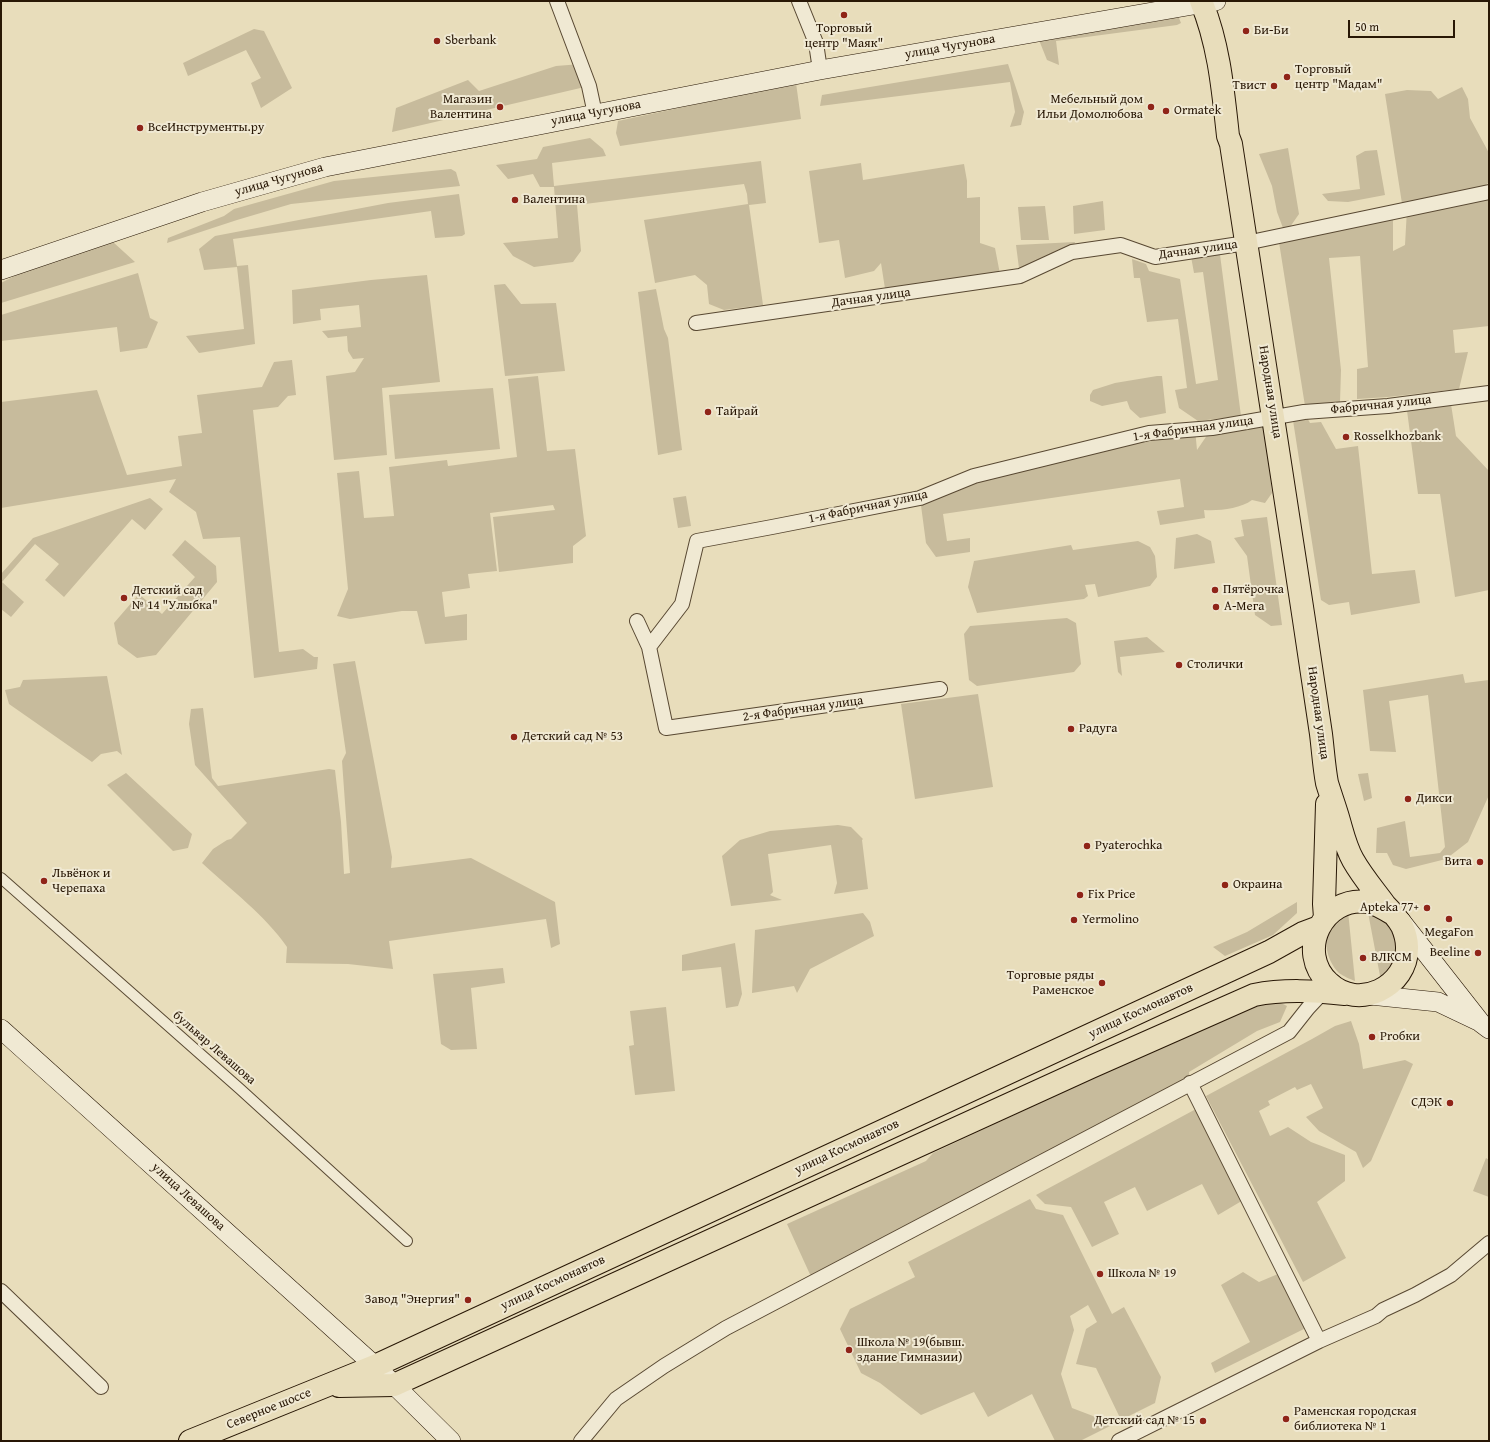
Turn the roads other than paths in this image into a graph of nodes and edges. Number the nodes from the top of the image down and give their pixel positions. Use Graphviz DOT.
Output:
graph roads {
  1 [pos="557,1"];
  2 [pos="799,1"];
  3 [pos="1206,2"];
  4 [pos="820,70"];
  5 [pos="595,114"];
  6 [pos="1489,192"];
  7 [pos="1246,243"];
  8 [pos="1,270"];
  9 [pos="696,323"];
  10 [pos="1489,393"];
  11 [pos="1274,417"];
  12 [pos="637,621"];
  13 [pos="649,647"];
  14 [pos="940,689"];
  15 [pos="1327,783"];
  16 [pos="1,878"];
  17 [pos="1392,914"];
  18 [pos="1322,922"];
  19 [pos="1323,992"];
  20 [pos="1363,995"];
  21 [pos="1485,1026"];
  22 [pos="1,1029"];
  23 [pos="1190,1083"];
  24 [pos="406,1241"];
  25 [pos="1489,1243"];
  26 [pos="1,1292"];
  27 [pos="1319,1341"];
  28 [pos="375,1366"];
  29 [pos="394,1385"];
  30 [pos="325,1386"];
  31 [pos="101,1387"];
  32 [pos="190,1441"];
  33 [pos="451,1441"];
  34 [pos="581,1441"];
  35 [pos="1119,1441"];
  1 -- 5 [label="street"];
  2 -- 4 [label="street"];
  3 -- 4 [label="main road, улица Чугунова"];
  3 -- 7 [label="main road, Народная улица"];
  4 -- 5 [label="main road, улица Чугунова"];
  5 -- 8 [label="main road, улица Чугунова"];
  6 -- 7 [label="street, Дачная улица"];
  7 -- 9 [label="street, Дачная улица"];
  7 -- 11 [label="main road, Народная улица"];
  10 -- 11 [label="street, Фабричная улица"];
  11 -- 13 [label="street, 1-я Фабричная улица"];
  11 -- 15 [label="main road, Народная улица"];
  12 -- 13 [label="street"];
  13 -- 14 [label="street, 2-я Фабричная улица"];
  15 -- 17 [label="main road, Народная улица"];
  15 -- 18 [label="main road, Народная улица"];
  16 -- 24 [label="street, бульвар Левашова"];
  17 -- 18 [label="main road"];
  17 -- 20 [label="main road"];
  17 -- 21 [label="main road, улица Космонавтов"];
  18 -- 20 [label="main road"];
  18 -- 28 [label="main road, улица Космонавтов"];
  19 -- 20 [label="main road, улица Космонавтов"];
  19 -- 23 [label="street"];
  19 -- 29 [label="main road, улица Космонавтов"];
  20 -- 21 [label="main road, улица Космонавтов"];
  22 -- 28 [label="main road, улица Левашова"];
  23 -- 27 [label="street"];
  23 -- 34 [label="street"];
  25 -- 27 [label="street"];
  26 -- 31 [label="street"];
  27 -- 35 [label="street"];
  28 -- 29 [label="main road, улица Левашова"];
  28 -- 30 [label="main road, Северное шоссе"];
  29 -- 30 [label="main road, Северное шоссе"];
  29 -- 33 [label="main road, улица Левашова"];
  30 -- 32 [label="main road, Северное шоссе"];
}
